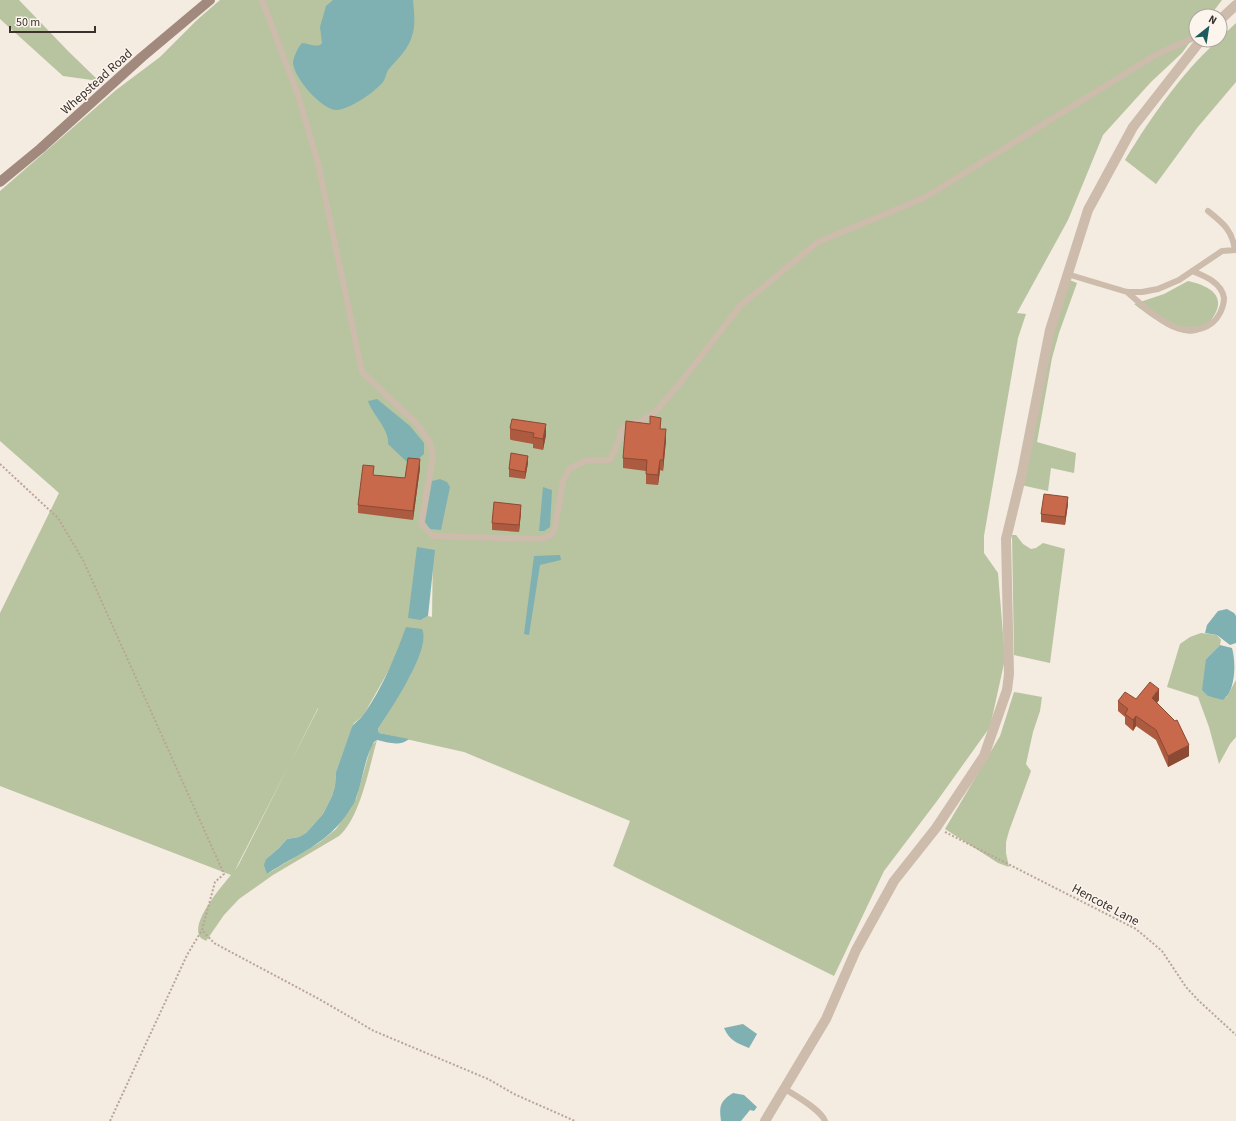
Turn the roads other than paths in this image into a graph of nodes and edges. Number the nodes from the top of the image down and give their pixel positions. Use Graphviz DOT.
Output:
graph roads {
  1 [pos="210,0"];
  2 [pos="262,0"];
  3 [pos="1236,5"];
  4 [pos="1228,12"];
  5 [pos="1188,40"];
  6 [pos="1195,48"];
  7 [pos="0,182"];
  8 [pos="1208,211"];
  9 [pos="1236,250"];
  10 [pos="1192,271"];
  11 [pos="1067,274"];
  12 [pos="1127,292"];
  13 [pos="785,1089"];
  14 [pos="765,1121"];
  15 [pos="825,1121"];
  1 -- 7 [label="main road, Whepstead Road"];
  2 -- 5 [label="lane"];
  3 -- 4 [label="street"];
  6 -- 11 [label="street"];
  8 -- 9 [label="lane"];
  9 -- 10 [label="lane"];
  10 -- 12 [label="lane"];
  10 -- 12 [label="lane"];
  11 -- 12 [label="lane"];
  11 -- 13 [label="street"];
  13 -- 14 [label="street"];
  13 -- 15 [label="lane"];
}
